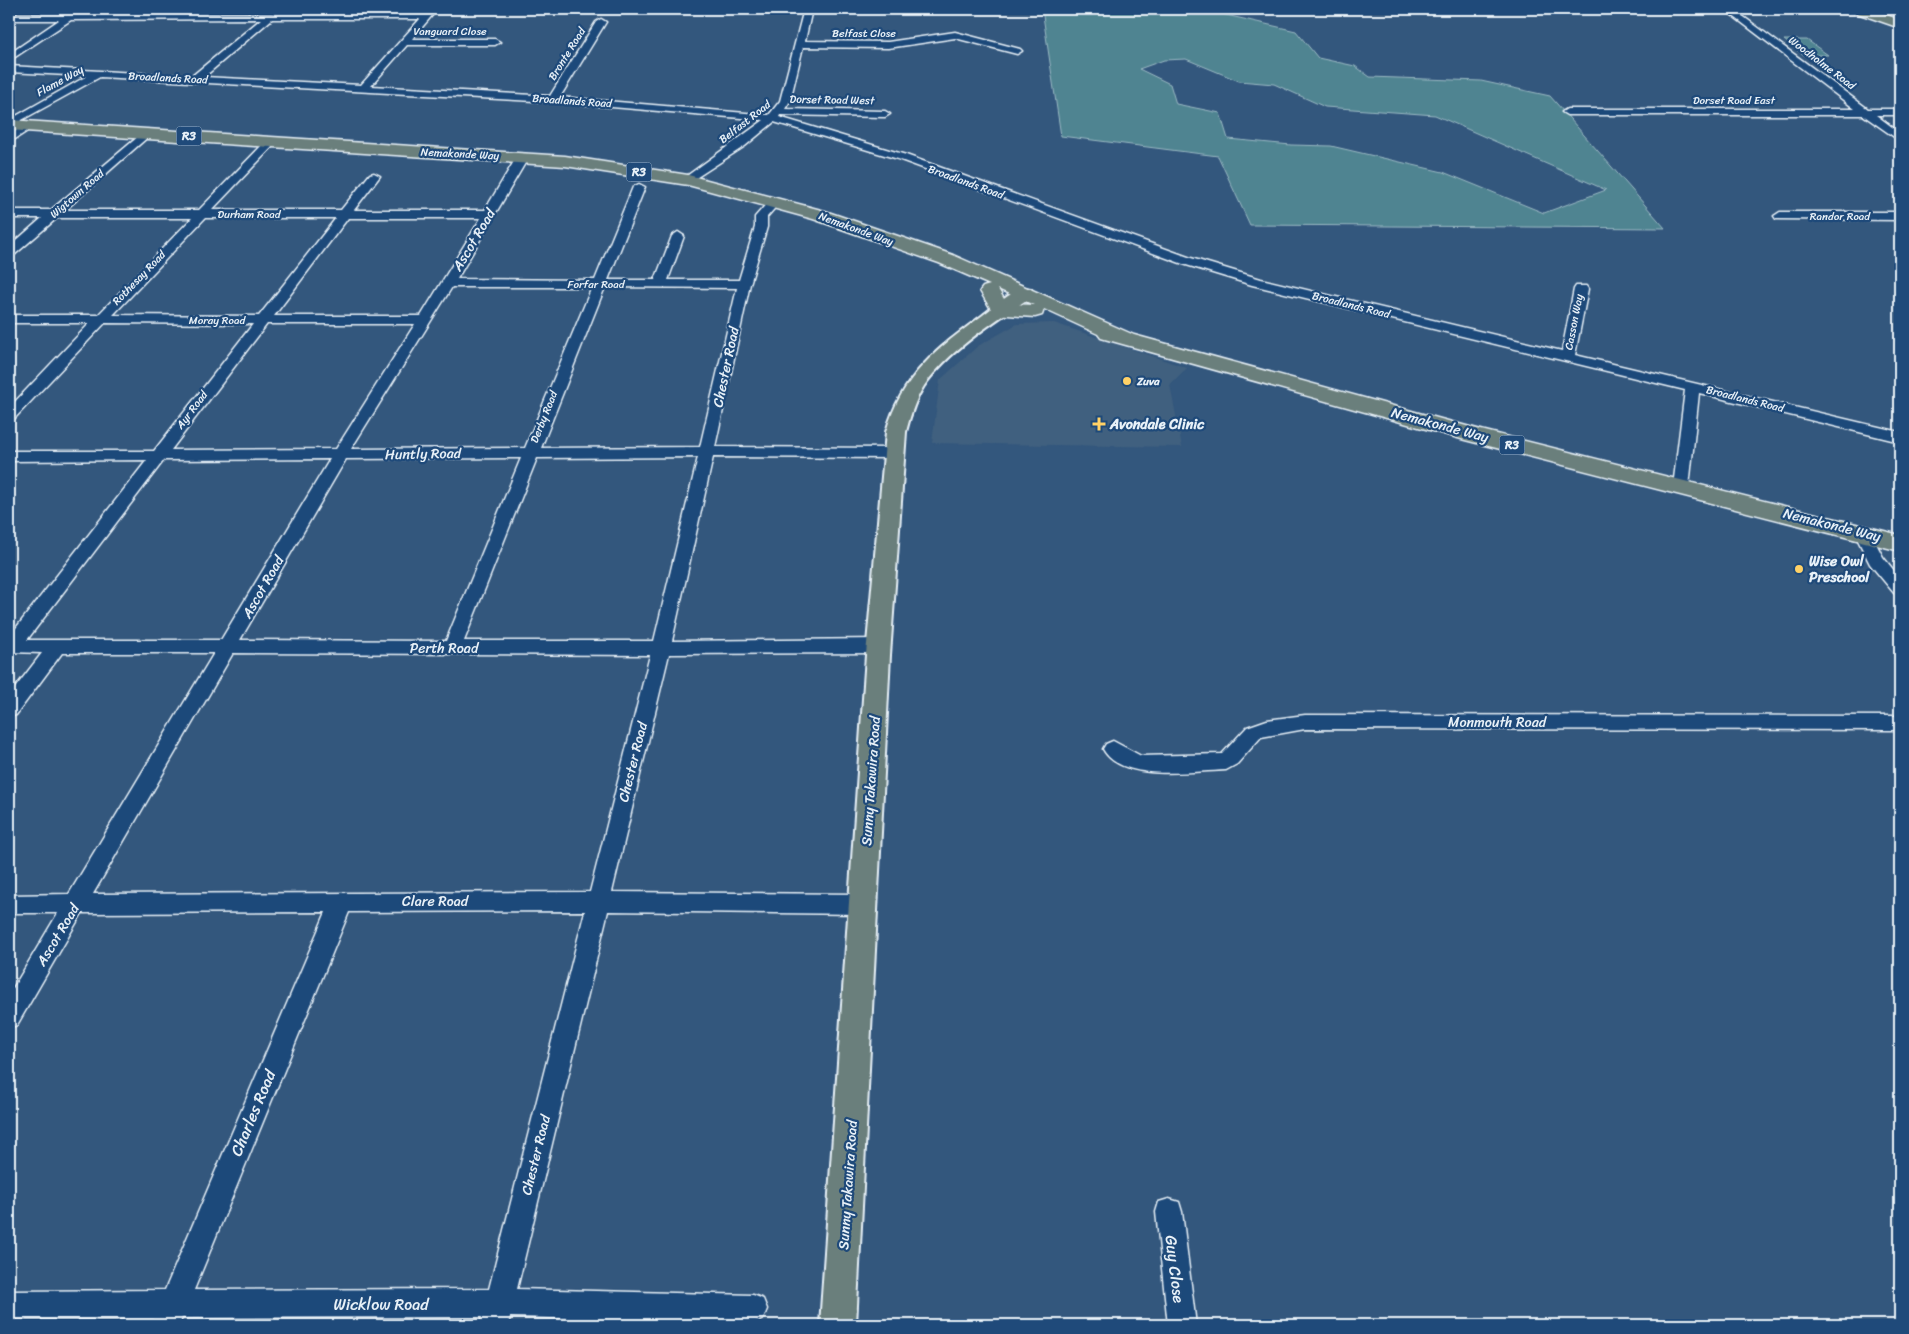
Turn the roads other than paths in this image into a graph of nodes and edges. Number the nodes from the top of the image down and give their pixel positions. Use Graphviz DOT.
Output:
graph roads {
  1 [pos="434,9"];
  2 [pos="808,9"];
  3 [pos="1728,9"];
  4 [pos="1859,9"];
  5 [pos="427,16"];
  6 [pos="9,17"];
  7 [pos="69,17"];
  8 [pos="270,17"];
  9 [pos="601,22"];
  10 [pos="1900,24"];
  11 [pos="404,42"];
  12 [pos="496,42"];
  13 [pos="798,44"];
  14 [pos="1017,50"];
  15 [pos="9,58"];
  16 [pos="9,69"];
  17 [pos="98,74"];
  18 [pos="194,79"];
  19 [pos="364,88"];
  20 [pos="553,99"];
  21 [pos="1567,112"];
  22 [pos="1900,112"];
  23 [pos="1867,113"];
  24 [pos="885,114"];
  25 [pos="775,115"];
  26 [pos="9,125"];
  27 [pos="28,126"];
  28 [pos="145,134"];
  29 [pos="1900,138"];
  30 [pos="9,140"];
  31 [pos="271,142"];
  32 [pos="522,158"];
  33 [pos="374,176"];
  34 [pos="688,180"];
  35 [pos="639,187"];
  36 [pos="774,202"];
  37 [pos="9,214"];
  38 [pos="54,214"];
  39 [pos="200,214"];
  40 [pos="344,214"];
  41 [pos="490,214"];
  42 [pos="1780,216"];
  43 [pos="1900,216"];
  44 [pos="678,236"];
  45 [pos="901,245"];
  46 [pos="9,253"];
  47 [pos="448,283"];
  48 [pos="599,284"];
  49 [pos="660,284"];
  50 [pos="744,284"];
  51 [pos="1581,289"];
  52 [pos="1007,299"];
  53 [pos="9,319"];
  54 [pos="99,320"];
  55 [pos="261,320"];
  56 [pos="424,320"];
  57 [pos="1127,339"];
  58 [pos="1568,356"];
  59 [pos="1693,386"];
  60 [pos="9,416"];
  61 [pos="1900,437"];
  62 [pos="707,452"];
  63 [pos="529,453"];
  64 [pos="894,453"];
  65 [pos="340,455"];
  66 [pos="9,456"];
  67 [pos="157,456"];
  68 [pos="1681,487"];
  69 [pos="1862,532"];
  70 [pos="1900,543"];
  71 [pos="1900,589"];
  72 [pos="10,646"];
  73 [pos="880,646"];
  74 [pos="56,647"];
  75 [pos="228,647"];
  76 [pos="452,648"];
  77 [pos="661,648"];
  78 [pos="9,710"];
  79 [pos="1900,723"];
  80 [pos="1113,749"];
  81 [pos="598,901"];
  82 [pos="342,902"];
  83 [pos="9,904"];
  84 [pos="77,904"];
  85 [pos="862,904"];
  86 [pos="9,1018"];
  87 [pos="1168,1212"];
  88 [pos="9,1305"];
  89 [pos="497,1314"];
  90 [pos="737,1314"];
  91 [pos="169,1315"];
  92 [pos="838,1325"];
  93 [pos="1182,1325"];
  1 -- 5 [label="street"];
  2 -- 13 [label="street, Belfast Road"];
  3 -- 23 [label="street, Woodholme Road"];
  4 -- 10 [label="highway"];
  5 -- 8 [label="street"];
  5 -- 11 [label="street"];
  6 -- 7 [label="street"];
  7 -- 8 [label="street"];
  7 -- 15 [label="street"];
  8 -- 18 [label="street"];
  9 -- 20 [label="street, Bronte Road"];
  11 -- 12 [label="street, Vanguard Close"];
  11 -- 19 [label="street"];
  13 -- 14 [label="street, Belfast Close"];
  13 -- 25 [label="street, Belfast Road"];
  16 -- 17 [label="street, Broadlands Road"];
  17 -- 18 [label="street, Broadlands Road"];
  17 -- 26 [label="street, Flame Way"];
  18 -- 19 [label="street, Broadlands Road"];
  19 -- 20 [label="street, Broadlands Road"];
  20 -- 25 [label="street, Broadlands Road"];
  21 -- 23 [label="street, Dorset Road East"];
  22 -- 23 [label="street, Dorset Road East"];
  23 -- 29 [label="street, Woodholme Road"];
  24 -- 25 [label="street, Dorset Road West"];
  25 -- 34 [label="street, Belfast Road"];
  25 -- 58 [label="street, Broadlands Road"];
  26 -- 27 [label="highway, Nemakonde Way / R3"];
  27 -- 28 [label="highway, Nemakonde Way / R3"];
  27 -- 30 [label="street"];
  28 -- 31 [label="highway, Nemakonde Way / R3"];
  28 -- 38 [label="street, Wigtown Road"];
  31 -- 32 [label="highway, Nemakonde Way / R3"];
  31 -- 39 [label="street, Rothesay Road"];
  32 -- 34 [label="highway, Nemakonde Way / R3"];
  32 -- 41 [label="street, Ascot Road"];
  33 -- 40 [label="street, Ayr Road"];
  34 -- 36 [label="highway, Nemakonde Way / R3"];
  35 -- 48 [label="street, Derby Road"];
  36 -- 45 [label="highway, Nemakonde Way / R3"];
  36 -- 50 [label="street, Chester Road"];
  37 -- 38 [label="street, Durham Road"];
  38 -- 39 [label="street, Durham Road"];
  38 -- 46 [label="street, Wigtown Road"];
  39 -- 40 [label="street, Durham Road"];
  39 -- 54 [label="street, Rothesay Road"];
  40 -- 41 [label="street, Durham Road"];
  40 -- 55 [label="street, Ayr Road"];
  41 -- 47 [label="street, Ascot Road"];
  42 -- 43 [label="street, Randor Road"];
  44 -- 49 [label="street"];
  45 -- 52 [label="highway, Nemakonde Way / R3"];
  45 -- 52 [label="highway, Nemakonde Way / R3"];
  47 -- 48 [label="street, Forfar Road"];
  47 -- 56 [label="street, Ascot Road"];
  48 -- 49 [label="street, Forfar Road"];
  48 -- 63 [label="street, Derby Road"];
  49 -- 50 [label="street, Forfar Road"];
  50 -- 62 [label="street, Chester Road"];
  51 -- 58 [label="street, Casson Way"];
  52 -- 57 [label="highway, Nemakonde Way / R3"];
  52 -- 57 [label="highway, Nemakonde Way / R3"];
  52 -- 64 [label="main road, Sunny Takawira Road"];
  53 -- 54 [label="street, Moray Road"];
  54 -- 55 [label="street, Moray Road"];
  54 -- 60 [label="street, Rothesay Road"];
  55 -- 56 [label="street, Moray Road"];
  55 -- 67 [label="street, Ayr Road"];
  56 -- 65 [label="street, Ascot Road"];
  57 -- 68 [label="highway, Nemakonde Way / R3"];
  58 -- 59 [label="street, Broadlands Road"];
  59 -- 61 [label="street, Broadlands Road"];
  59 -- 68 [label="street"];
  62 -- 63 [label="street, Huntly Road"];
  62 -- 64 [label="street, Huntly Road"];
  62 -- 77 [label="street, Chester Road"];
  63 -- 65 [label="street, Huntly Road"];
  63 -- 76 [label="street, Derby Road"];
  64 -- 73 [label="main road, Sunny Takawira Road"];
  65 -- 67 [label="street, Huntly Road"];
  65 -- 75 [label="street, Ascot Road"];
  66 -- 67 [label="street, Huntly Road"];
  67 -- 72 [label="street, Ayr Road"];
  68 -- 69 [label="highway, Nemakonde Way / R3"];
  69 -- 70 [label="highway, Nemakonde Way / R3"];
  69 -- 71 [label="street"];
  72 -- 74 [label="street, Perth Road"];
  73 -- 77 [label="street, Perth Road"];
  73 -- 85 [label="main road, Sunny Takawira Road"];
  74 -- 75 [label="street, Perth Road"];
  74 -- 78 [label="street"];
  75 -- 76 [label="street, Perth Road"];
  75 -- 84 [label="street, Ascot Road"];
  76 -- 77 [label="street, Perth Road"];
  77 -- 81 [label="street, Chester Road"];
  79 -- 80 [label="street, Monmouth Road"];
  81 -- 82 [label="street, Clare Road"];
  81 -- 85 [label="street, Clare Road"];
  81 -- 89 [label="street, Chester Road"];
  82 -- 84 [label="street, Clare Road"];
  82 -- 91 [label="street, Charles Road"];
  83 -- 84 [label="street, Clare Road"];
  84 -- 86 [label="street, Ascot Road"];
  85 -- 92 [label="main road, Sunny Takawira Road"];
  87 -- 93 [label="street, Guy Close"];
  88 -- 91 [label="street, Wicklow Road"];
  89 -- 90 [label="street, Wicklow Road"];
  89 -- 91 [label="street, Wicklow Road"];
}
